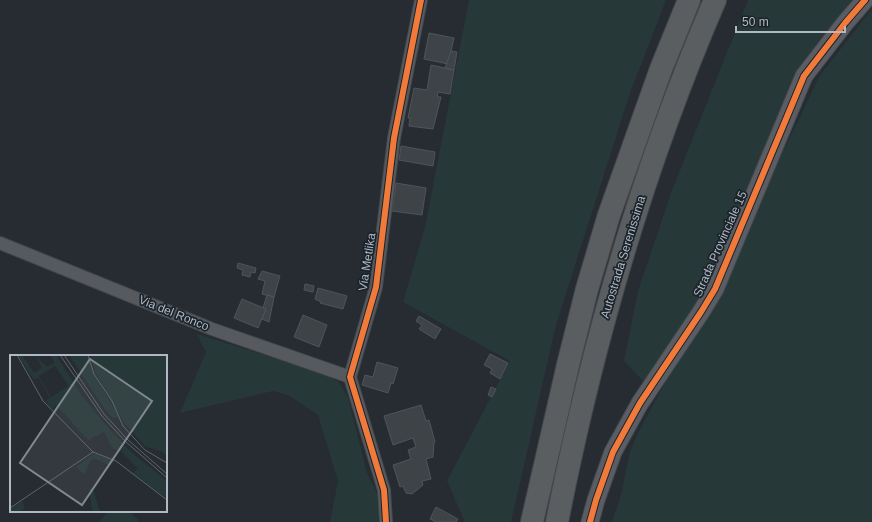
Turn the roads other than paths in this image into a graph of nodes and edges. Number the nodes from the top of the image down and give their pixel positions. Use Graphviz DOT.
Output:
graph roads {
  1 [pos="421,0"];
  2 [pos="689,0"];
  3 [pos="716,0"];
  4 [pos="865,0"];
  5 [pos="0,243"];
  6 [pos="350,377"];
  7 [pos="386,522"];
  8 [pos="532,522"];
  9 [pos="557,522"];
  10 [pos="590,522"];
  1 -- 6 [label="street, Via Metlika"];
  2 -- 8 [label="highway, Autostrada Serenissima"];
  3 -- 9 [label="highway, Autostrada Serenissima"];
  4 -- 10 [label="street, Strada Provinciale 15"];
  5 -- 6 [label="street, Via del Ronco"];
  6 -- 7 [label="street"];
}
